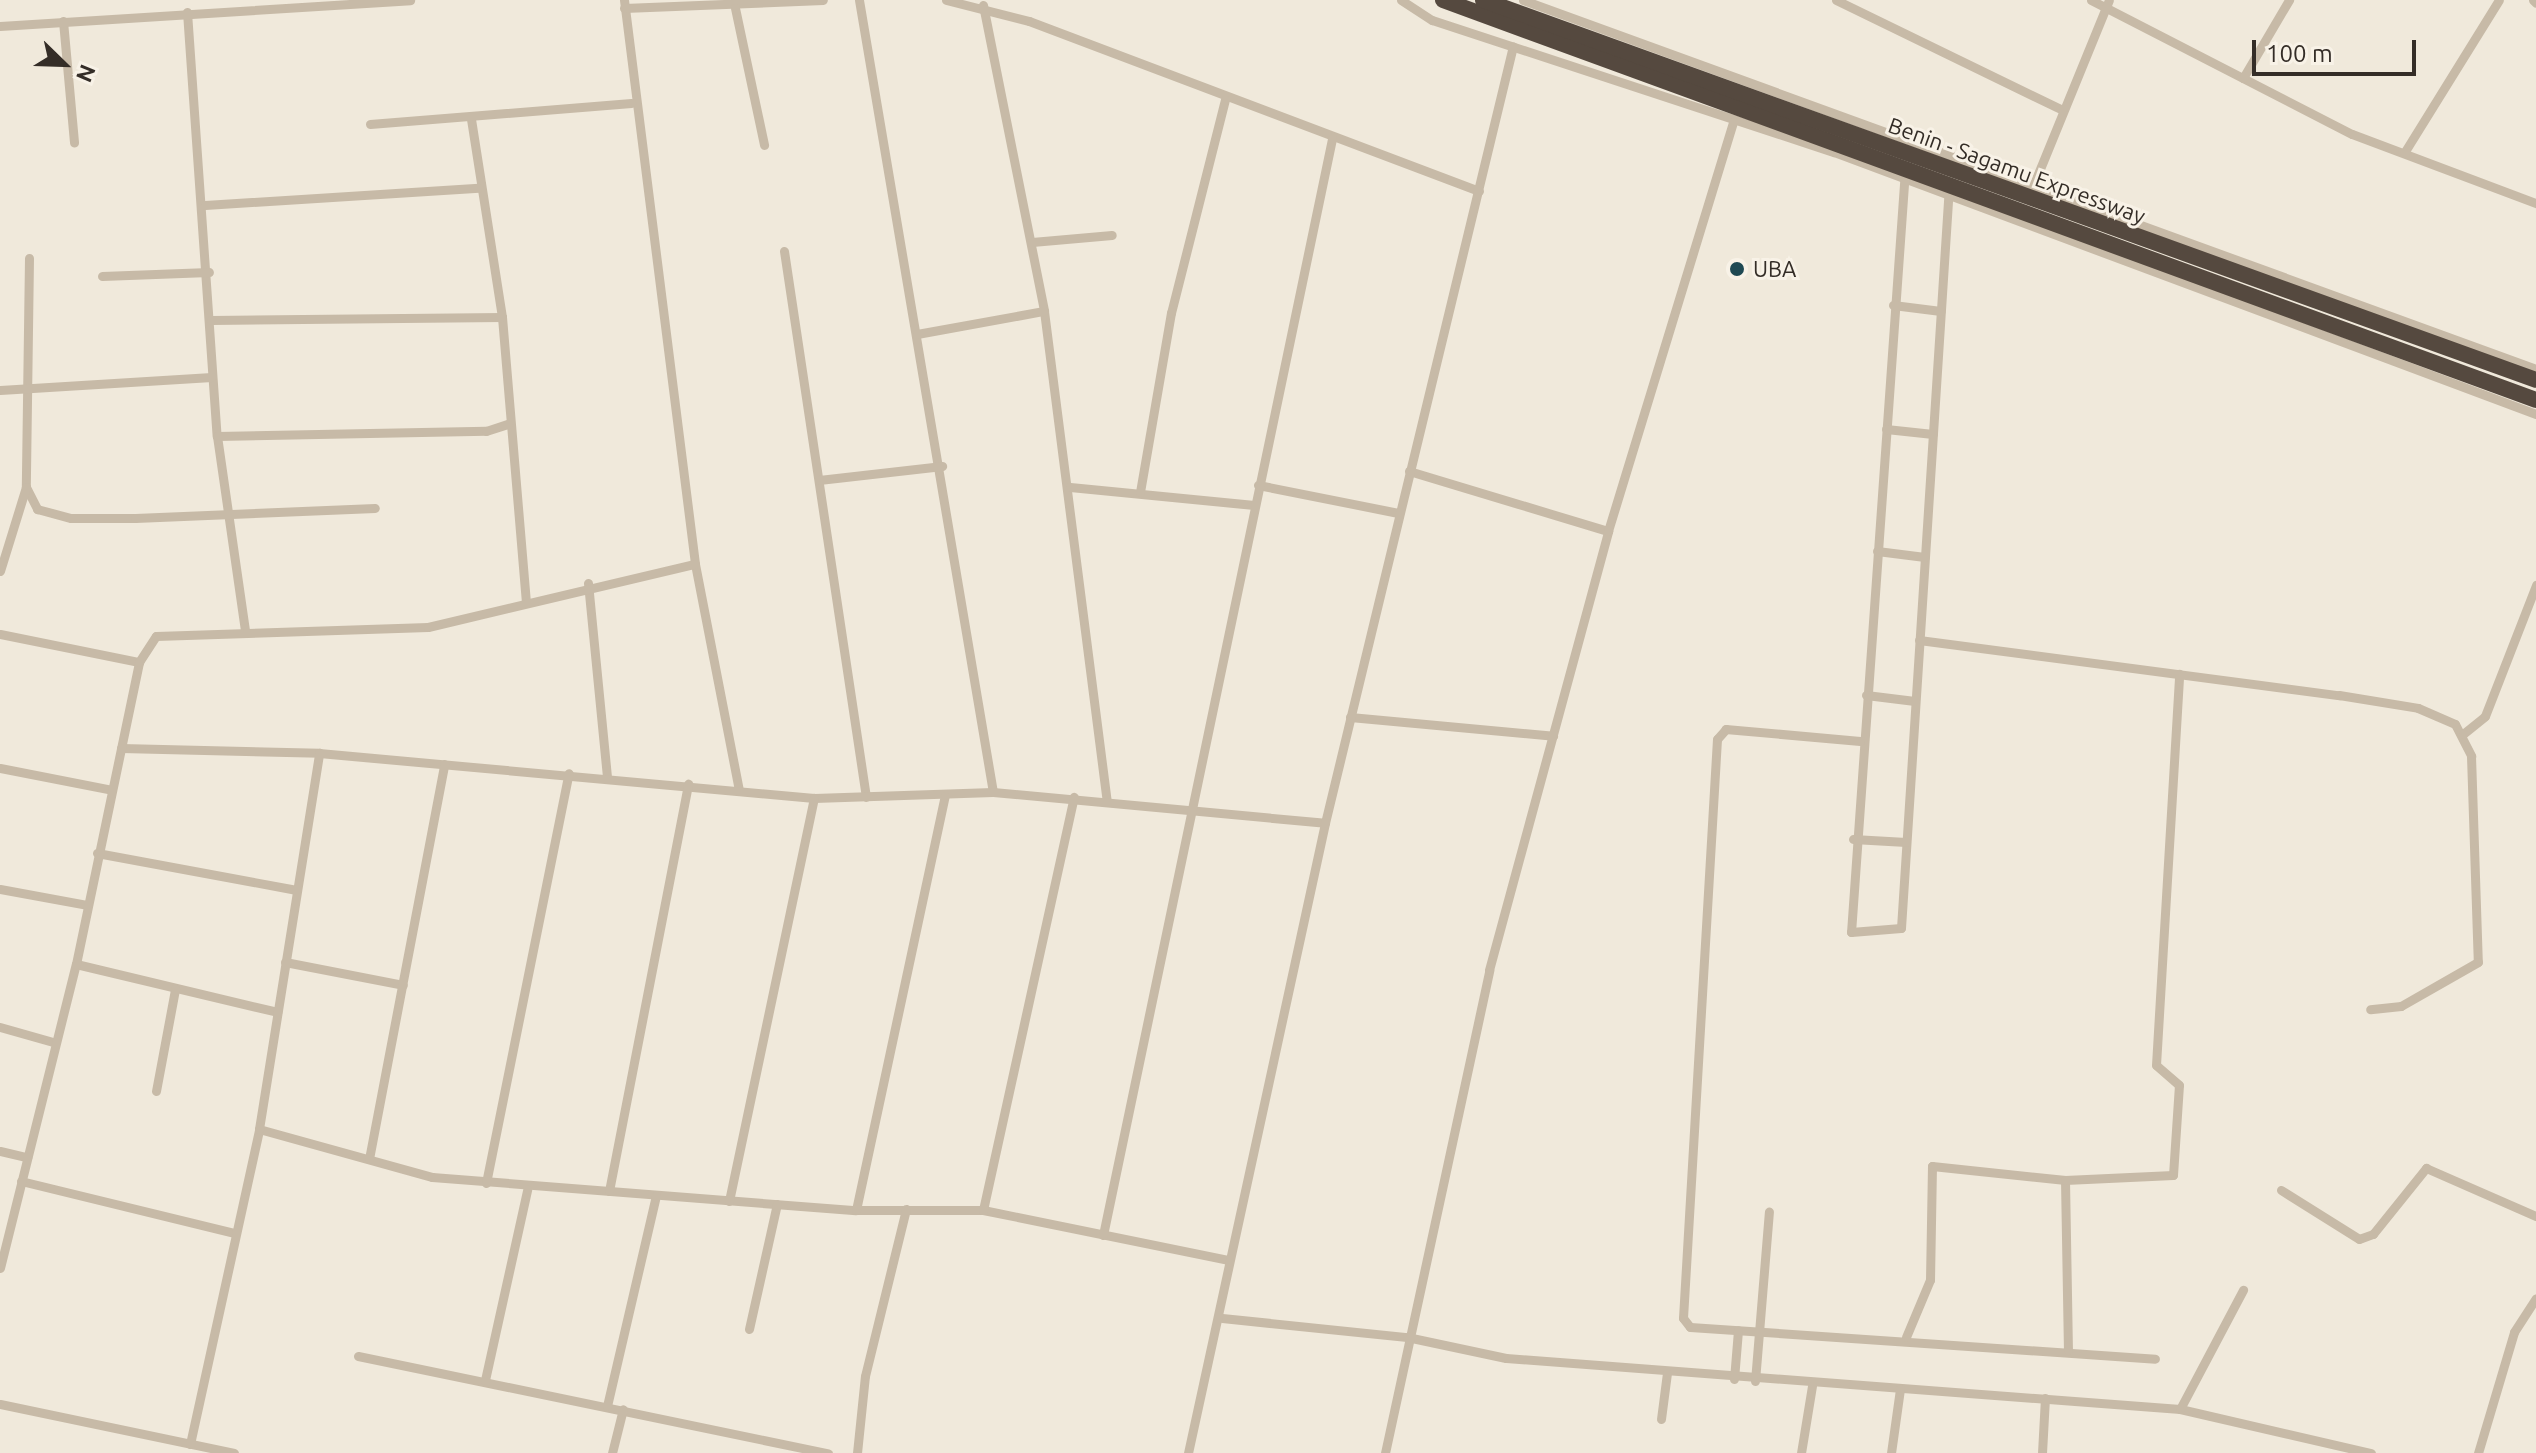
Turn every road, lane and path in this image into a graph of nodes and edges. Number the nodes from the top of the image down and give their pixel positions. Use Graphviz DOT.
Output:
graph roads {
  1 [pos="410,0"];
  2 [pos="823,0"];
  3 [pos="859,0"];
  4 [pos="946,0"];
  5 [pos="1401,0"];
  6 [pos="1443,0"];
  7 [pos="1483,0"];
  8 [pos="1523,0"];
  9 [pos="1836,0"];
  10 [pos="2091,0"];
  11 [pos="2289,0"];
  12 [pos="2499,0"];
  13 [pos="624,4"];
  14 [pos="2107,4"];
  15 [pos="983,5"];
  16 [pos="735,8"];
  17 [pos="187,12"];
  18 [pos="63,21"];
  19 [pos="0,26"];
  20 [pos="1513,46"];
  21 [pos="2243,78"];
  22 [pos="1225,100"];
  23 [pos="631,103"];
  24 [pos="2063,110"];
  25 [pos="471,119"];
  26 [pos="1733,122"];
  27 [pos="370,124"];
  28 [pos="1332,139"];
  29 [pos="74,143"];
  30 [pos="764,145"];
  31 [pos="2404,153"];
  32 [pos="1904,176"];
  33 [pos="478,188"];
  34 [pos="1479,191"];
  35 [pos="1949,193"];
  36 [pos="2031,193"];
  37 [pos="2536,203"];
  38 [pos="205,205"];
  39 [pos="1112,235"];
  40 [pos="1032,242"];
  41 [pos="784,251"];
  42 [pos="29,258"];
  43 [pos="209,272"];
  44 [pos="102,276"];
  45 [pos="1893,305"];
  46 [pos="1044,311"];
  47 [pos="1941,311"];
  48 [pos="502,317"];
  49 [pos="211,320"];
  50 [pos="917,334"];
  51 [pos="2536,369"];
  52 [pos="212,377"];
  53 [pos="2536,380"];
  54 [pos="30,387"];
  55 [pos="0,390"];
  56 [pos="2536,400"];
  57 [pos="2536,414"];
  58 [pos="508,424"];
  59 [pos="1886,429"];
  60 [pos="1933,434"];
  61 [pos="217,436"];
  62 [pos="942,466"];
  63 [pos="1409,471"];
  64 [pos="819,480"];
  65 [pos="1258,485"];
  66 [pos="26,487"];
  67 [pos="1070,487"];
  68 [pos="1140,492"];
  69 [pos="1254,505"];
  70 [pos="375,508"];
  71 [pos="228,511"];
  72 [pos="1398,513"];
  73 [pos="1608,531"];
  74 [pos="1877,551"];
  75 [pos="1925,557"];
  76 [pos="695,564"];
  77 [pos="0,571"];
  78 [pos="588,583"];
  79 [pos="2536,585"];
  80 [pos="526,603"];
  81 [pos="245,630"];
  82 [pos="0,634"];
  83 [pos="1919,640"];
  84 [pos="139,662"];
  85 [pos="2179,674"];
  86 [pos="1866,695"];
  87 [pos="1915,701"];
  88 [pos="1350,717"];
  89 [pos="2463,734"];
  90 [pos="1553,736"];
  91 [pos="1860,741"];
  92 [pos="121,748"];
  93 [pos="319,753"];
  94 [pos="444,764"];
  95 [pos="0,768"];
  96 [pos="569,773"];
  97 [pos="607,777"];
  98 [pos="688,784"];
  99 [pos="112,790"];
  100 [pos="739,791"];
  101 [pos="993,792"];
  102 [pos="945,796"];
  103 [pos="866,797"];
  104 [pos="1074,797"];
  105 [pos="814,798"];
  106 [pos="1107,802"];
  107 [pos="1196,813"];
  108 [pos="1325,823"];
  109 [pos="1853,839"];
  110 [pos="1906,842"];
  111 [pos="97,853"];
  112 [pos="0,889"];
  113 [pos="297,890"];
  114 [pos="87,905"];
  115 [pos="285,962"];
  116 [pos="76,964"];
  117 [pos="403,985"];
  118 [pos="175,989"];
  119 [pos="2370,1009"];
  120 [pos="277,1012"];
  121 [pos="0,1027"];
  122 [pos="53,1042"];
  123 [pos="156,1091"];
  124 [pos="259,1129"];
  125 [pos="0,1151"];
  126 [pos="27,1157"];
  127 [pos="369,1159"];
  128 [pos="2065,1180"];
  129 [pos="21,1181"];
  130 [pos="486,1183"];
  131 [pos="527,1190"];
  132 [pos="2281,1190"];
  133 [pos="609,1191"];
  134 [pos="656,1196"];
  135 [pos="729,1201"];
  136 [pos="777,1204"];
  137 [pos="906,1209"];
  138 [pos="856,1210"];
  139 [pos="983,1210"];
  140 [pos="1769,1212"];
  141 [pos="2536,1216"];
  142 [pos="234,1233"];
  143 [pos="1103,1235"];
  144 [pos="1229,1260"];
  145 [pos="0,1268"];
  146 [pos="2243,1290"];
  147 [pos="2536,1298"];
  148 [pos="1222,1318"];
  149 [pos="749,1329"];
  150 [pos="1738,1330"];
  151 [pos="1759,1331"];
  152 [pos="1407,1337"];
  153 [pos="1906,1337"];
  154 [pos="2068,1350"];
  155 [pos="358,1356"];
  156 [pos="2155,1359"];
  157 [pos="1667,1373"];
  158 [pos="1734,1379"];
  159 [pos="485,1380"];
  160 [pos="1755,1381"];
  161 [pos="1812,1386"];
  162 [pos="1900,1389"];
  163 [pos="2045,1398"];
  164 [pos="0,1404"];
  165 [pos="607,1406"];
  166 [pos="623,1409"];
  167 [pos="2180,1409"];
  168 [pos="1661,1419"];
  169 [pos="190,1444"];
  170 [pos="855,1451"];
  171 [pos="234,1453"];
  172 [pos="612,1453"];
  173 [pos="828,1453"];
  174 [pos="1188,1453"];
  175 [pos="1385,1453"];
  176 [pos="1801,1453"];
  177 [pos="1891,1453"];
  178 [pos="2042,1453"];
  179 [pos="2371,1453"];
  180 [pos="2478,1453"];
  1 -- 17 [label="street"];
  2 -- 16 [label="street"];
  3 -- 50 [label="street"];
  4 -- 15 [label="street"];
  5 -- 20 [label="street"];
  6 -- 32 [label="highway"];
  7 -- 36 [label="highway, Benin - Sagamu Expressway"];
  8 -- 36 [label="street"];
  9 -- 24 [label="street"];
  10 -- 14 [label="street"];
  11 -- 21 [label="street"];
  12 -- 31 [label="street"];
  13 -- 16 [label="street"];
  13 -- 23 [label="street"];
  14 -- 21 [label="street"];
  14 -- 24 [label="street"];
  15 -- 22 [label="street"];
  15 -- 40 [label="street"];
  16 -- 30 [label="street"];
  17 -- 18 [label="street"];
  17 -- 38 [label="street"];
  18 -- 19 [label="street"];
  18 -- 29 [label="street"];
  20 -- 26 [label="street"];
  20 -- 34 [label="street"];
  21 -- 31 [label="street"];
  22 -- 28 [label="street"];
  22 -- 68 [label="street"];
  23 -- 25 [label="street"];
  23 -- 76 [label="street"];
  24 -- 36 [label="street"];
  25 -- 27 [label="street"];
  25 -- 33 [label="street"];
  26 -- 32 [label="street"];
  26 -- 73 [label="street"];
  28 -- 34 [label="street"];
  28 -- 65 [label="street"];
  31 -- 37 [label="street"];
  32 -- 35 [label="highway"];
  32 -- 45 [label="street"];
  33 -- 38 [label="street"];
  33 -- 48 [label="street"];
  34 -- 63 [label="street"];
  35 -- 47 [label="street"];
  35 -- 56 [label="highway"];
  35 -- 57 [label="street"];
  36 -- 51 [label="street"];
  36 -- 53 [label="highway, Benin - Sagamu Expressway"];
  38 -- 43 [label="street"];
  39 -- 40 [label="street"];
  40 -- 46 [label="street"];
  41 -- 64 [label="street"];
  42 -- 54 [label="street"];
  43 -- 44 [label="street"];
  43 -- 49 [label="street"];
  45 -- 47 [label="street"];
  45 -- 59 [label="street"];
  46 -- 50 [label="street"];
  46 -- 67 [label="street"];
  47 -- 60 [label="street"];
  48 -- 49 [label="street"];
  48 -- 58 [label="street"];
  49 -- 52 [label="street"];
  50 -- 62 [label="street"];
  52 -- 54 [label="street"];
  52 -- 61 [label="street"];
  54 -- 55 [label="street"];
  54 -- 66 [label="street"];
  58 -- 61 [label="street"];
  58 -- 80 [label="street"];
  59 -- 60 [label="street"];
  59 -- 74 [label="street"];
  60 -- 75 [label="street"];
  61 -- 71 [label="street"];
  62 -- 64 [label="street"];
  62 -- 101 [label="street"];
  63 -- 72 [label="street"];
  63 -- 73 [label="street"];
  64 -- 103 [label="street"];
  65 -- 69 [label="street"];
  65 -- 72 [label="street"];
  66 -- 71 [label="street"];
  66 -- 77 [label="street"];
  67 -- 68 [label="street"];
  67 -- 106 [label="street"];
  68 -- 69 [label="street"];
  69 -- 107 [label="street"];
  70 -- 71 [label="street"];
  71 -- 81 [label="street"];
  72 -- 88 [label="street"];
  73 -- 90 [label="street"];
  74 -- 75 [label="street"];
  74 -- 86 [label="street"];
  75 -- 83 [label="street"];
  76 -- 78 [label="street"];
  76 -- 100 [label="street"];
  78 -- 80 [label="street"];
  78 -- 97 [label="street"];
  79 -- 89 [label="street"];
  80 -- 81 [label="street"];
  81 -- 84 [label="street"];
  82 -- 84 [label="street"];
  83 -- 85 [label="street"];
  83 -- 87 [label="street"];
  84 -- 92 [label="street"];
  85 -- 89 [label="street"];
  85 -- 128 [label="street"];
  86 -- 87 [label="street"];
  86 -- 91 [label="street"];
  87 -- 110 [label="street"];
  88 -- 90 [label="street"];
  88 -- 108 [label="street"];
  89 -- 119 [label="street"];
  90 -- 152 [label="street"];
  91 -- 109 [label="street"];
  91 -- 150 [label="street"];
  92 -- 93 [label="street"];
  92 -- 99 [label="street"];
  93 -- 94 [label="street"];
  93 -- 113 [label="street"];
  94 -- 96 [label="street"];
  94 -- 117 [label="street"];
  95 -- 99 [label="street"];
  96 -- 97 [label="street"];
  96 -- 130 [label="street"];
  97 -- 98 [label="street"];
  98 -- 100 [label="street"];
  98 -- 133 [label="street"];
  99 -- 111 [label="street"];
  100 -- 105 [label="street"];
  101 -- 102 [label="street"];
  101 -- 104 [label="street"];
  102 -- 103 [label="street"];
  102 -- 138 [label="street"];
  103 -- 105 [label="street"];
  104 -- 106 [label="street"];
  104 -- 139 [label="street"];
  105 -- 135 [label="street"];
  106 -- 107 [label="street"];
  107 -- 108 [label="street"];
  107 -- 143 [label="street"];
  108 -- 144 [label="street"];
  109 -- 110 [label="street"];
  109 -- 110 [label="street"];
  111 -- 113 [label="street"];
  111 -- 114 [label="street"];
  112 -- 114 [label="street"];
  113 -- 115 [label="street"];
  114 -- 116 [label="street"];
  115 -- 117 [label="street"];
  115 -- 120 [label="street"];
  116 -- 118 [label="street"];
  116 -- 122 [label="street"];
  117 -- 127 [label="street"];
  118 -- 120 [label="street"];
  118 -- 123 [label="street"];
  120 -- 124 [label="street"];
  121 -- 122 [label="street"];
  122 -- 126 [label="street"];
  124 -- 127 [label="street"];
  124 -- 142 [label="street"];
  125 -- 126 [label="street"];
  126 -- 129 [label="street"];
  127 -- 130 [label="street"];
  128 -- 153 [label="street"];
  128 -- 154 [label="street"];
  129 -- 142 [label="street"];
  129 -- 145 [label="street"];
  130 -- 131 [label="street"];
  131 -- 133 [label="street"];
  131 -- 159 [label="street"];
  132 -- 141 [label="street"];
  133 -- 134 [label="street"];
  134 -- 135 [label="street"];
  134 -- 165 [label="street"];
  135 -- 136 [label="street"];
  136 -- 138 [label="street"];
  136 -- 149 [label="street"];
  137 -- 138 [label="street"];
  137 -- 139 [label="street"];
  137 -- 170 [label="street"];
  139 -- 143 [label="street"];
  140 -- 151 [label="street"];
  142 -- 169 [label="street"];
  143 -- 144 [label="street"];
  144 -- 148 [label="street"];
  146 -- 167 [label="street"];
  147 -- 180 [label="street"];
  148 -- 152 [label="street"];
  148 -- 174 [label="street"];
  150 -- 151 [label="street"];
  150 -- 158 [label="street"];
  151 -- 153 [label="street"];
  151 -- 160 [label="street"];
  152 -- 157 [label="street"];
  152 -- 175 [label="street"];
  153 -- 154 [label="street"];
  154 -- 156 [label="street"];
  155 -- 159 [label="street"];
  157 -- 158 [label="street"];
  157 -- 168 [label="street"];
  158 -- 160 [label="street"];
  159 -- 165 [label="street"];
  160 -- 161 [label="street"];
  161 -- 162 [label="street"];
  161 -- 176 [label="street"];
  162 -- 163 [label="street"];
  162 -- 177 [label="street"];
  163 -- 167 [label="street"];
  163 -- 178 [label="street"];
  164 -- 169 [label="street"];
  165 -- 166 [label="street"];
  166 -- 172 [label="street"];
  166 -- 173 [label="street"];
  167 -- 179 [label="street"];
  169 -- 171 [label="street"];
}
